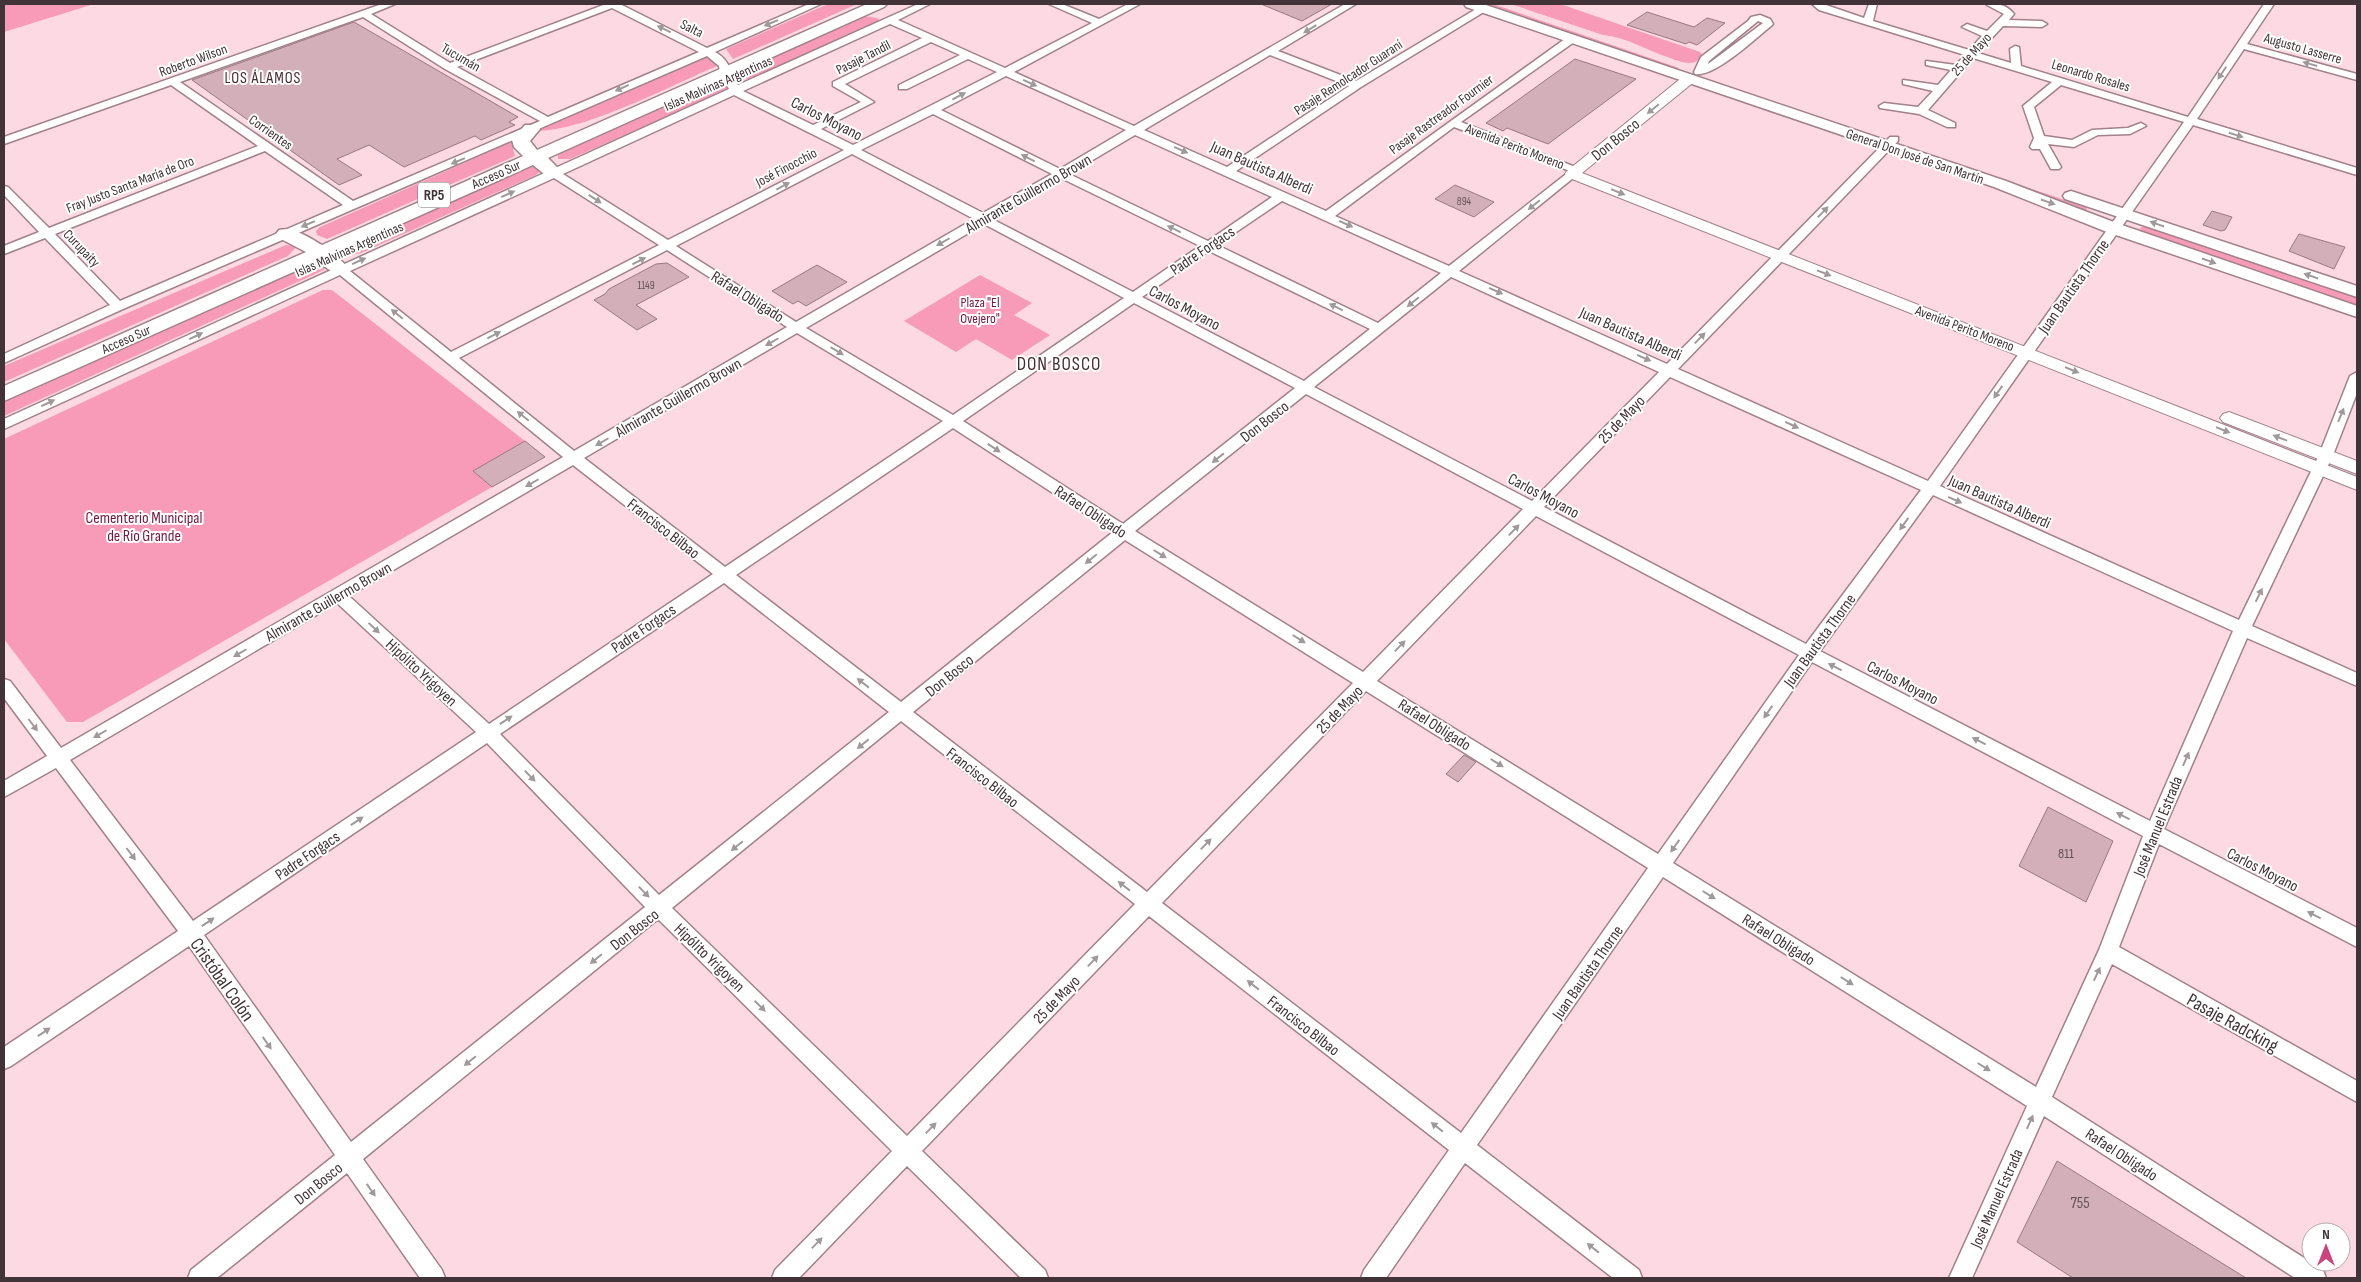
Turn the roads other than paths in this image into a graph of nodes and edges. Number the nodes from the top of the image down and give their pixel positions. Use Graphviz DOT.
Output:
graph roads {
  1 [pos="390,4"];
  2 [pos="613,4"];
  3 [pos="816,4"];
  4 [pos="879,4"];
  5 [pos="925,4"];
  6 [pos="1054,4"];
  7 [pos="1134,4"];
  8 [pos="1352,4"];
  9 [pos="1498,4"];
  10 [pos="1817,4"];
  11 [pos="2269,4"];
  12 [pos="1873,5"];
  13 [pos="1992,5"];
  14 [pos="1478,6"];
  15 [pos="860,9"];
  16 [pos="363,14"];
  17 [pos="890,20"];
  18 [pos="1098,22"];
  19 [pos="1868,22"];
  20 [pos="2000,24"];
  21 [pos="2042,24"];
  22 [pos="1967,27"];
  23 [pos="1988,35"];
  24 [pos="931,38"];
  25 [pos="1573,38"];
  26 [pos="2241,45"];
  27 [pos="2015,49"];
  28 [pos="708,51"];
  29 [pos="1271,52"];
  30 [pos="1973,54"];
  31 [pos="969,55"];
  32 [pos="1930,62"];
  33 [pos="450,67"];
  34 [pos="1958,68"];
  35 [pos="2016,68"];
  36 [pos="724,69"];
  37 [pos="1005,72"];
  38 [pos="1695,75"];
  39 [pos="2357,77"];
  40 [pos="2059,81"];
  41 [pos="173,82"];
  42 [pos="1907,82"];
  43 [pos="1357,85"];
  44 [pos="903,87"];
  45 [pos="1940,89"];
  46 [pos="736,92"];
  47 [pos="1884,106"];
  48 [pos="933,110"];
  49 [pos="1921,111"];
  50 [pos="547,121"];
  51 [pos="2190,121"];
  52 [pos="2018,122"];
  53 [pos="2097,122"];
  54 [pos="1453,123"];
  55 [pos="2033,123"];
  56 [pos="1951,125"];
  57 [pos="2141,126"];
  58 [pos="813,129"];
  59 [pos="530,130"];
  60 [pos="1137,131"];
  61 [pos="2107,131"];
  62 [pos="4,141"];
  63 [pos="1890,142"];
  64 [pos="2037,143"];
  65 [pos="266,147"];
  66 [pos="852,150"];
  67 [pos="532,155"];
  68 [pos="2054,167"];
  69 [pos="1577,170"];
  70 [pos="1229,171"];
  71 [pos="2357,172"];
  72 [pos="554,173"];
  73 [pos="1061,174"];
  74 [pos="4,189"];
  75 [pos="1281,196"];
  76 [pos="352,206"];
  77 [pos="2123,213"];
  78 [pos="1327,216"];
  79 [pos="982,220"];
  80 [pos="2113,228"];
  81 [pos="47,233"];
  82 [pos="286,234"];
  83 [pos="668,246"];
  84 [pos="1209,246"];
  85 [pos="4,250"];
  86 [pos="318,250"];
  87 [pos="1784,251"];
  88 [pos="340,269"];
  89 [pos="1451,272"];
  90 [pos="2357,292"];
  91 [pos="1131,298"];
  92 [pos="118,306"];
  93 [pos="2357,312"];
  94 [pos="798,328"];
  95 [pos="1380,329"];
  96 [pos="2030,347"];
  97 [pos="451,357"];
  98 [pos="4,359"];
  99 [pos="1670,369"];
  100 [pos="2357,376"];
  101 [pos="4,385"];
  102 [pos="1305,389"];
  103 [pos="4,394"];
  104 [pos="953,421"];
  105 [pos="4,424"];
  106 [pos="574,458"];
  107 [pos="2323,462"];
  108 [pos="2357,468"];
  109 [pos="2357,484"];
  110 [pos="1930,489"];
  111 [pos="1534,509"];
  112 [pos="1124,532"];
  113 [pos="723,574"];
  114 [pos="338,595"];
  115 [pos="2243,628"];
  116 [pos="1809,653"];
  117 [pos="2357,680"];
  118 [pos="1366,681"];
  119 [pos="4,686"];
  120 [pos="901,714"];
  121 [pos="488,733"];
  122 [pos="59,758"];
  123 [pos="4,790"];
  124 [pos="2154,832"];
  125 [pos="1661,866"];
  126 [pos="1148,904"];
  127 [pos="660,909"];
  128 [pos="191,933"];
  129 [pos="2357,938"];
  130 [pos="2108,951"];
  131 [pos="4,1059"];
  132 [pos="2357,1092"];
  133 [pos="2039,1101"];
  134 [pos="1464,1149"];
  135 [pos="908,1151"];
  136 [pos="349,1158"];
  137 [pos="199,1278"];
  138 [pos="434,1278"];
  139 [pos="783,1278"];
  140 [pos="1037,1278"];
  141 [pos="1372,1278"];
  142 [pos="1631,1278"];
  143 [pos="1960,1278"];
  144 [pos="2315,1278"];
  1 -- 16 [label="street, Roberto Wilson"];
  28 -- 2 [label="street, Salta, one-way"];
  2 -- 33 [label="street"];
  3 -- 28 [label="street, one-way"];
  4 -- 15 [label="main road, Acceso Sur / RP5"];
  5 -- 17 [label="street, Islas Malvinas Argentinas"];
  6 -- 18 [label="street"];
  7 -- 18 [label="street, José Finocchio"];
  8 -- 29 [label="street, Almirante Guillermo Brown, one-way"];
  9 -- 38 [label="main road, General Don José de San Martín"];
  10 -- 19 [label="street, Leonardo Rosales"];
  11 -- 26 [label="street, Juan Bautista Thorne"];
  12 -- 19 [label="street"];
  13 -- 20 [label="street, 25 de Mayo"];
  14 -- 25 [label="main road, General Don José de San Martín"];
  14 -- 43 [label="street, Pasaje Remolcador Guaraní"];
  15 -- 17 [label="main road"];
  15 -- 36 [label="main road, Acceso Sur / RP5"];
  16 -- 33 [label="street, Tucumán"];
  16 -- 41 [label="street, Roberto Wilson"];
  17 -- 24 [label="street, Juan Bautista Alberdi"];
  17 -- 46 [label="street, Islas Malvinas Argentinas"];
  18 -- 37 [label="street, José Finocchio"];
  19 -- 30 [label="street, Leonardo Rosales"];
  20 -- 21 [label="street"];
  20 -- 23 [label="street, 25 de Mayo"];
  22 -- 23 [label="street"];
  23 -- 30 [label="street, 25 de Mayo"];
  24 -- 31 [label="street, Juan Bautista Alberdi"];
  24 -- 58 [label="street, Pasaje Tandil"];
  25 -- 38 [label="main road, General Don José de San Martín"];
  25 -- 54 [label="street, Pasaje Rastreador Fournier"];
  39 -- 26 [label="street, Augusto Lasserre, one-way"];
  26 -- 51 [label="street, Juan Bautista Thorne, one-way"];
  27 -- 35 [label="street"];
  28 -- 36 [label="street, Salta"];
  28 -- 50 [label="street, one-way"];
  29 -- 43 [label="street"];
  29 -- 60 [label="street, Almirante Guillermo Brown"];
  30 -- 34 [label="street, 25 de Mayo"];
  30 -- 35 [label="street, Leonardo Rosales"];
  31 -- 37 [label="street, Juan Bautista Alberdi"];
  31 -- 44 [label="street"];
  32 -- 34 [label="street"];
  33 -- 50 [label="street, Tucumán"];
  34 -- 45 [label="street, 25 de Mayo"];
  35 -- 40 [label="street, Leonardo Rosales"];
  36 -- 46 [label="street"];
  36 -- 67 [label="main road, Acceso Sur / RP5"];
  36 -- 67 [label="main road, Acceso Sur / RP5"];
  48 -- 37 [label="street, José Finocchio, one-way"];
  37 -- 60 [label="street, Juan Bautista Alberdi, one-way"];
  38 -- 38 [label="street, Don Bosco"];
  38 -- 63 [label="main road, General Don José de San Martín"];
  38 -- 69 [label="street, Don Bosco, one-way"];
  40 -- 51 [label="street, Leonardo Rosales"];
  40 -- 55 [label="street"];
  41 -- 62 [label="street, Roberto Wilson"];
  41 -- 65 [label="street, Corrientes"];
  42 -- 45 [label="street"];
  43 -- 70 [label="street, Pasaje Remolcador Guaraní"];
  45 -- 49 [label="street, 25 de Mayo"];
  46 -- 58 [label="street, Carlos Moyano"];
  46 -- 72 [label="street, Islas Malvinas Argentinas"];
  47 -- 49 [label="street"];
  48 -- 66 [label="street, José Finocchio"];
  73 -- 48 [label="street, one-way"];
  49 -- 56 [label="street"];
  50 -- 59 [label="street"];
  51 -- 71 [label="street, Leonardo Rosales, one-way"];
  51 -- 77 [label="street, Juan Bautista Thorne"];
  52 -- 55 [label="street"];
  53 -- 61 [label="street"];
  54 -- 69 [label="street, Avenida Perito Moreno"];
  54 -- 78 [label="street, Pasaje Rastreador Fournier"];
  55 -- 64 [label="street"];
  57 -- 61 [label="street"];
  58 -- 66 [label="street, Carlos Moyano"];
  59 -- 67 [label="main road"];
  59 -- 76 [label="street, one-way"];
  60 -- 70 [label="street, Juan Bautista Alberdi, one-way"];
  60 -- 73 [label="street, Almirante Guillermo Brown"];
  61 -- 64 [label="street"];
  63 -- 77 [label="main road, General Don José de San Martín"];
  63 -- 80 [label="main road, General Don José de San Martín, one-way"];
  87 -- 63 [label="street, 25 de Mayo, one-way"];
  64 -- 68 [label="street"];
  65 -- 76 [label="street, Corrientes"];
  65 -- 81 [label="street, Fray Justo Santa María de Oro"];
  66 -- 79 [label="street, Carlos Moyano"];
  83 -- 66 [label="street, José Finocchio, one-way"];
  67 -- 72 [label="main road"];
  67 -- 86 [label="main road, Acceso Sur / RP5"];
  69 -- 87 [label="street, Avenida Perito Moreno"];
  69 -- 89 [label="street, Don Bosco, one-way"];
  70 -- 75 [label="street, Juan Bautista Alberdi"];
  72 -- 83 [label="street, Rafael Obligado, one-way"];
  88 -- 72 [label="street, Islas Malvinas Argentinas, one-way"];
  73 -- 79 [label="street, Almirante Guillermo Brown"];
  84 -- 73 [label="street, one-way"];
  74 -- 81 [label="street, Curupaity"];
  75 -- 78 [label="street, Juan Bautista Alberdi"];
  75 -- 84 [label="street, Padre Forgacs"];
  76 -- 82 [label="street, one-way"];
  77 -- 80 [label="street, Juan Bautista Thorne"];
  90 -- 77 [label="main road, General Don José de San Martín, one-way"];
  78 -- 89 [label="street, Juan Bautista Alberdi, one-way"];
  79 -- 91 [label="street, Carlos Moyano"];
  79 -- 94 [label="street, Almirante Guillermo Brown, one-way"];
  80 -- 93 [label="main road, General Don José de San Martín, one-way"];
  80 -- 96 [label="street, Juan Bautista Thorne"];
  81 -- 85 [label="street, Fray Justo Santa María de Oro"];
  81 -- 92 [label="street, Curupaity"];
  82 -- 86 [label="main road"];
  82 -- 92 [label="street"];
  83 -- 94 [label="street, Rafael Obligado"];
  97 -- 83 [label="street, José Finocchio, one-way"];
  84 -- 91 [label="street, Padre Forgacs"];
  95 -- 84 [label="street, one-way"];
  86 -- 88 [label="main road"];
  86 -- 101 [label="main road, Acceso Sur / RP5"];
  86 -- 103 [label="main road, Acceso Sur / RP5"];
  87 -- 96 [label="street, Avenida Perito Moreno"];
  99 -- 87 [label="street, 25 de Mayo, one-way"];
  97 -- 88 [label="street, Francisco Bilbao, one-way"];
  105 -- 88 [label="street, Islas Malvinas Argentinas, one-way"];
  89 -- 95 [label="street, Don Bosco, one-way"];
  89 -- 99 [label="street, Juan Bautista Alberdi, one-way"];
  91 -- 102 [label="street, Carlos Moyano"];
  91 -- 104 [label="street, Padre Forgacs"];
  92 -- 98 [label="street"];
  94 -- 104 [label="street, Rafael Obligado, one-way"];
  94 -- 106 [label="street, Almirante Guillermo Brown, one-way"];
  95 -- 102 [label="street, Don Bosco"];
  96 -- 107 [label="street, Avenida Perito Moreno"];
  96 -- 110 [label="street, Juan Bautista Thorne, one-way"];
  106 -- 97 [label="street, Francisco Bilbao, one-way"];
  99 -- 110 [label="street, Juan Bautista Alberdi, one-way"];
  99 -- 111 [label="street, 25 de Mayo"];
  107 -- 100 [label="street, José Manuel Estrada, one-way"];
  102 -- 111 [label="street, Carlos Moyano"];
  102 -- 112 [label="street, Don Bosco, one-way"];
  104 -- 112 [label="street, Rafael Obligado, one-way"];
  104 -- 113 [label="street, Padre Forgacs"];
  106 -- 113 [label="street, Francisco Bilbao"];
  106 -- 114 [label="street, Almirante Guillermo Brown, one-way"];
  107 -- 108 [label="street, Avenida Perito Moreno"];
  107 -- 109 [label="street, Avenida Perito Moreno"];
  115 -- 107 [label="street, José Manuel Estrada, one-way"];
  110 -- 115 [label="street, Juan Bautista Alberdi, one-way"];
  110 -- 116 [label="street, Juan Bautista Thorne, one-way"];
  111 -- 116 [label="street, Carlos Moyano"];
  118 -- 111 [label="street, 25 de Mayo, one-way"];
  112 -- 118 [label="street, Rafael Obligado, one-way"];
  112 -- 120 [label="street, Don Bosco, one-way"];
  120 -- 113 [label="street, Francisco Bilbao, one-way"];
  121 -- 113 [label="street, Padre Forgacs, one-way"];
  114 -- 121 [label="street, Hipólito Yrigoyen, one-way"];
  114 -- 122 [label="street, Almirante Guillermo Brown, one-way"];
  115 -- 117 [label="street, Juan Bautista Alberdi"];
  124 -- 115 [label="street, José Manuel Estrada, one-way"];
  124 -- 116 [label="street, Carlos Moyano, one-way"];
  116 -- 125 [label="street, Juan Bautista Thorne, one-way"];
  118 -- 125 [label="street, Rafael Obligado, one-way"];
  126 -- 118 [label="street, 25 de Mayo, one-way"];
  119 -- 122 [label="street, Cristóbal Colón, one-way"];
  126 -- 120 [label="street, Francisco Bilbao, one-way"];
  120 -- 127 [label="street, Don Bosco, one-way"];
  121 -- 127 [label="street, Hipólito Yrigoyen, one-way"];
  128 -- 121 [label="street, Padre Forgacs, one-way"];
  122 -- 123 [label="street, Almirante Guillermo Brown"];
  122 -- 128 [label="street, Cristóbal Colón, one-way"];
  129 -- 124 [label="street, Carlos Moyano, one-way"];
  124 -- 130 [label="street, José Manuel Estrada"];
  125 -- 133 [label="street, Rafael Obligado, one-way"];
  125 -- 134 [label="street, Juan Bautista Thorne"];
  134 -- 126 [label="street, Francisco Bilbao, one-way"];
  135 -- 126 [label="street, 25 de Mayo, one-way"];
  127 -- 135 [label="street, Hipólito Yrigoyen, one-way"];
  127 -- 136 [label="street, Don Bosco, one-way"];
  131 -- 128 [label="street, Padre Forgacs, one-way"];
  128 -- 136 [label="street, Cristóbal Colón, one-way"];
  130 -- 132 [label="street, Pasaje Radcking"];
  133 -- 130 [label="street, José Manuel Estrada, one-way"];
  143 -- 133 [label="street, José Manuel Estrada, one-way"];
  133 -- 144 [label="street, Rafael Obligado"];
  134 -- 141 [label="street, Juan Bautista Thorne"];
  142 -- 134 [label="street, Francisco Bilbao, one-way"];
  139 -- 135 [label="street, 25 de Mayo, one-way"];
  135 -- 140 [label="street, Hipólito Yrigoyen"];
  136 -- 137 [label="street, Don Bosco"];
  136 -- 138 [label="street, Cristóbal Colón, one-way"];
}
